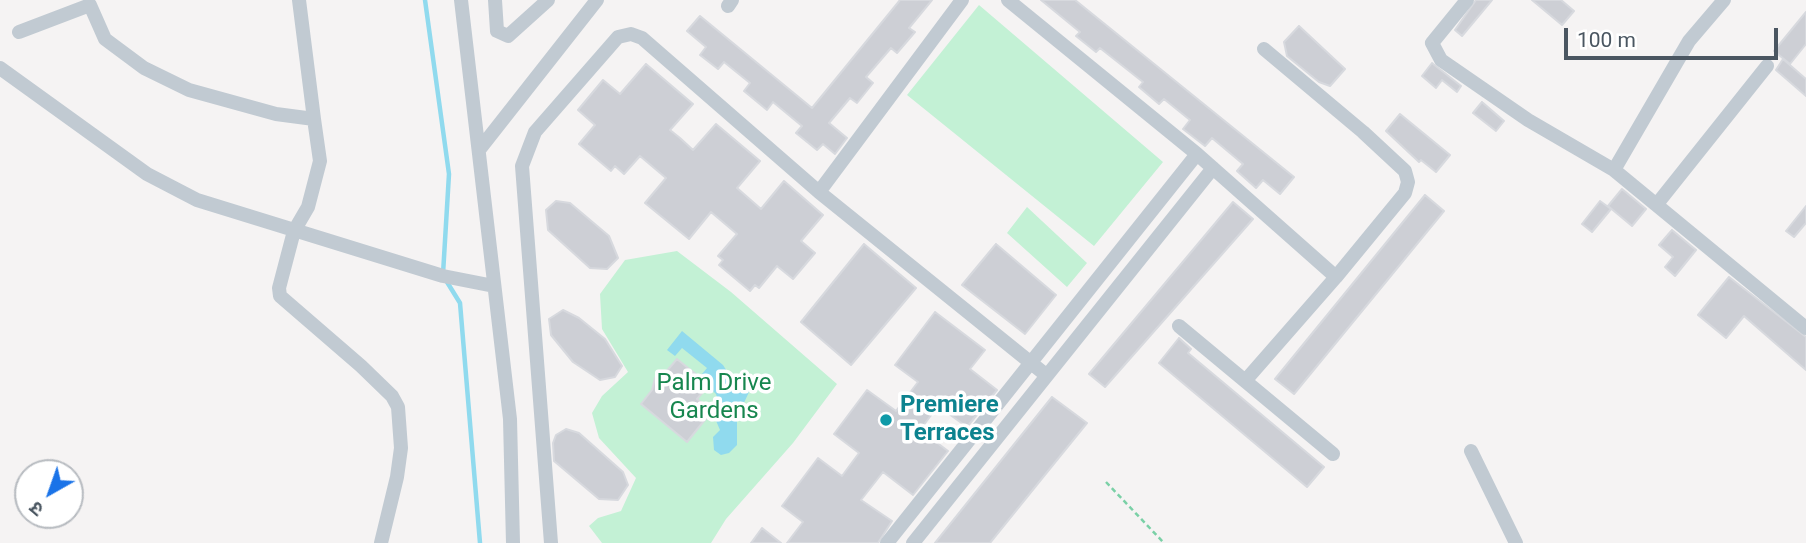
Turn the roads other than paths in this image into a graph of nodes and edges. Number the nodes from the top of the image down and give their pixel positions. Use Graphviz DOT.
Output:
graph roads {
  1 [pos="299,0"];
  2 [pos="461,0"];
  3 [pos="495,0"];
  4 [pos="548,0"];
  5 [pos="597,0"];
  6 [pos="962,0"];
  7 [pos="1008,0"];
  8 [pos="1467,0"];
  9 [pos="1724,0"];
  10 [pos="96,2"];
  11 [pos="19,32"];
  12 [pos="1264,49"];
  13 [pos="1767,66"];
  14 [pos="0,68"];
  15 [pos="314,119"];
  16 [pos="479,150"];
  17 [pos="1197,153"];
  18 [pos="1213,168"];
  19 [pos="1614,170"];
  20 [pos="820,192"];
  21 [pos="1657,204"];
  22 [pos="294,231"];
  23 [pos="1336,277"];
  24 [pos="494,286"];
  25 [pos="1179,326"];
  26 [pos="1806,328"];
  27 [pos="1030,362"];
  28 [pos="1046,375"];
  29 [pos="1245,381"];
  30 [pos="1471,452"];
  31 [pos="1332,454"];
  32 [pos="382,543"];
  33 [pos="513,543"];
  34 [pos="551,543"];
  35 [pos="887,543"];
  36 [pos="913,543"];
  37 [pos="1516,543"];
  1 -- 15 [label="street"];
  2 -- 16 [label="street"];
  3 -- 4 [label="street"];
  5 -- 16 [label="street"];
  6 -- 20 [label="street"];
  7 -- 17 [label="street"];
  8 -- 19 [label="street"];
  9 -- 19 [label="street"];
  10 -- 11 [label="street"];
  10 -- 15 [label="street"];
  12 -- 23 [label="street"];
  13 -- 21 [label="street"];
  14 -- 22 [label="street"];
  15 -- 22 [label="street"];
  16 -- 24 [label="street"];
  17 -- 18 [label="street"];
  17 -- 27 [label="street"];
  18 -- 23 [label="street"];
  18 -- 28 [label="street"];
  19 -- 21 [label="street"];
  20 -- 27 [label="street"];
  20 -- 34 [label="street"];
  21 -- 26 [label="street"];
  22 -- 24 [label="street"];
  22 -- 32 [label="street"];
  23 -- 29 [label="street"];
  24 -- 33 [label="street"];
  25 -- 29 [label="street"];
  27 -- 28 [label="street"];
  27 -- 35 [label="street"];
  28 -- 36 [label="street"];
  29 -- 31 [label="street"];
  30 -- 37 [label="street"];
}
